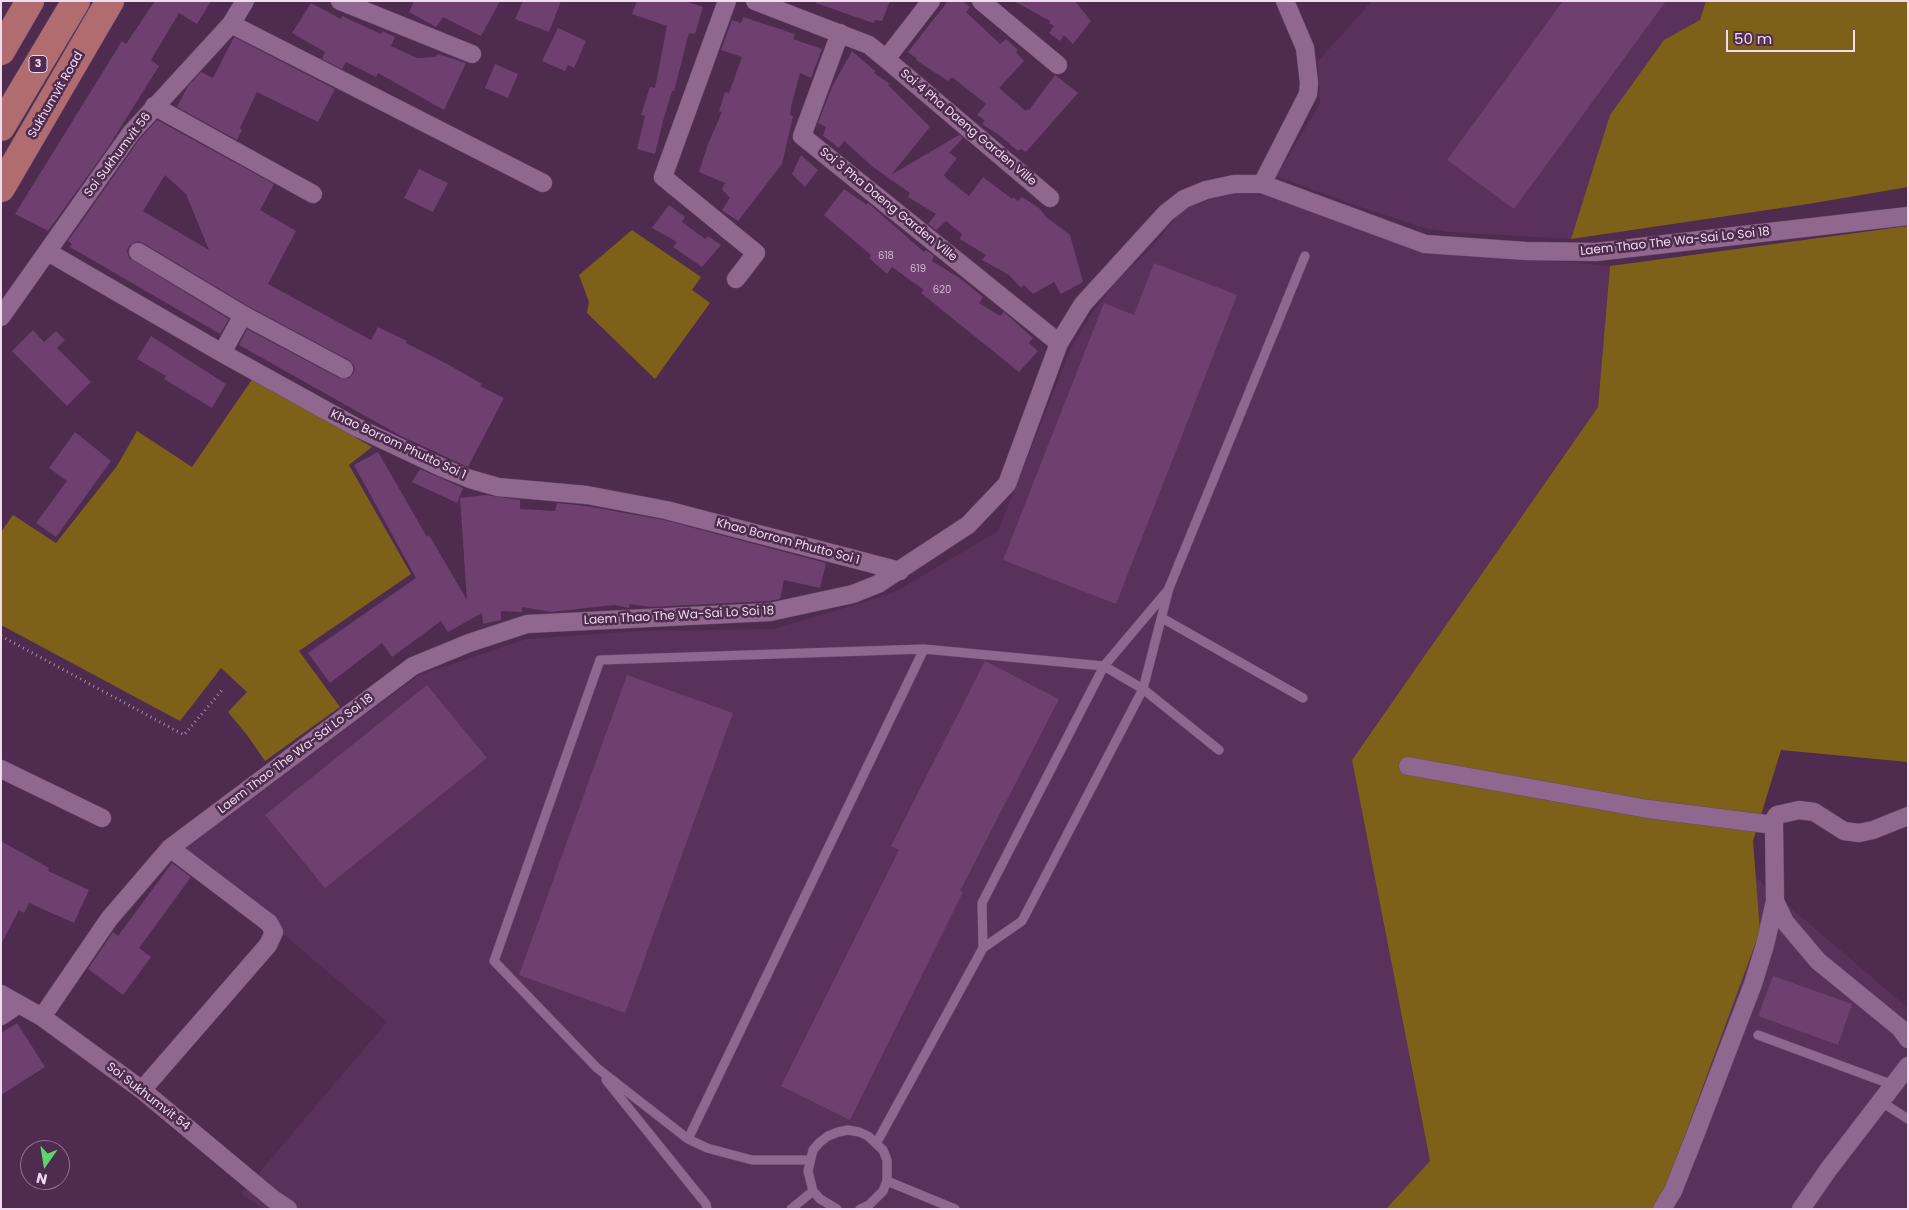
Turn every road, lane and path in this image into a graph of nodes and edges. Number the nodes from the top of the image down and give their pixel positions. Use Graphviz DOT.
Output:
graph roads {
  1 [pos="30,1"];
  2 [pos="76,1"];
  3 [pos="110,1"];
  4 [pos="245,1"];
  5 [pos="340,1"];
  6 [pos="728,1"];
  7 [pos="755,1"];
  8 [pos="931,1"];
  9 [pos="980,1"];
  10 [pos="1285,1"];
  11 [pos="231,24"];
  12 [pos="840,34"];
  13 [pos="1,51"];
  14 [pos="472,54"];
  15 [pos="886,59"];
  16 [pos="1058,65"];
  17 [pos="154,106"];
  18 [pos="1,127"];
  19 [pos="543,183"];
  20 [pos="1262,184"];
  21 [pos="1,188"];
  22 [pos="313,194"];
  23 [pos="1050,198"];
  24 [pos="1908,216"];
  25 [pos="48,252"];
  26 [pos="138,252"];
  27 [pos="1305,256"];
  28 [pos="736,279"];
  29 [pos="243,315"];
  30 [pos="1,317"];
  31 [pos="1059,343"];
  32 [pos="222,353"];
  33 [pos="344,369"];
  34 [pos="900,571"];
  35 [pos="1169,588"];
  36 [pos="1162,618"];
  37 [pos="1,636"];
  38 [pos="924,649"];
  39 [pos="1104,666"];
  40 [pos="224,689"];
  41 [pos="1143,689"];
  42 [pos="1303,698"];
  43 [pos="1219,750"];
  44 [pos="1408,766"];
  45 [pos="1,768"];
  46 [pos="1908,816"];
  47 [pos="102,818"];
  48 [pos="1774,826"];
  49 [pos="170,848"];
  50 [pos="1775,901"];
  51 [pos="983,948"];
  52 [pos="1,994"];
  53 [pos="19,1004"];
  54 [pos="1,1016"];
  55 [pos="42,1017"];
  56 [pos="1758,1035"];
  57 [pos="1908,1039"];
  58 [pos="1908,1066"];
  59 [pos="597,1068"];
  60 [pos="1893,1085"];
  61 [pos="142,1090"];
  62 [pos="1880,1102"];
  63 [pos="1908,1119"];
  64 [pos="688,1139"];
  65 [pos="877,1142"];
  66 [pos="809,1160"];
  67 [pos="888,1181"];
  68 [pos="814,1190"];
  69 [pos="288,1209"];
  70 [pos="707,1209"];
  71 [pos="791,1209"];
  72 [pos="837,1209"];
  73 [pos="860,1209"];
  74 [pos="956,1209"];
  75 [pos="1662,1209"];
  76 [pos="1801,1209"];
  1 -- 13 [label="highway"];
  2 -- 18 [label="highway, 3"];
  3 -- 21 [label="highway, Sukhumvit Road"];
  4 -- 11 [label="street, Soi Sukhumvit 56"];
  5 -- 14 [label="street"];
  6 -- 28 [label="street"];
  7 -- 12 [label="street, Soi 4 Pha Daeng Garden Ville"];
  8 -- 15 [label="street"];
  9 -- 16 [label="street"];
  10 -- 20 [label="street"];
  11 -- 17 [label="street, Soi Sukhumvit 56"];
  11 -- 19 [label="street"];
  12 -- 15 [label="street, Soi 4 Pha Daeng Garden Ville"];
  12 -- 31 [label="street, Soi 3 Pha Daeng Garden Ville"];
  15 -- 23 [label="street, Soi 4 Pha Daeng Garden Ville"];
  17 -- 22 [label="street"];
  17 -- 25 [label="street, Soi Sukhumvit 56"];
  20 -- 24 [label="street, Laem Thao The Wa-Sai Lo Soi 18"];
  20 -- 31 [label="street, Laem Thao The Wa-Sai Lo Soi 18"];
  25 -- 30 [label="street, Soi Sukhumvit 56"];
  25 -- 32 [label="street, Khao Borrom Phutto Soi 1"];
  26 -- 29 [label="street"];
  27 -- 35 [label="lane"];
  29 -- 32 [label="street"];
  29 -- 33 [label="street"];
  31 -- 34 [label="street, Laem Thao The Wa-Sai Lo Soi 18"];
  32 -- 34 [label="street, Khao Borrom Phutto Soi 1"];
  34 -- 49 [label="street, Laem Thao The Wa-Sai Lo Soi 18"];
  35 -- 36 [label="lane"];
  35 -- 39 [label="lane"];
  36 -- 41 [label="lane"];
  36 -- 42 [label="lane"];
  37 -- 40 [label="path"];
  38 -- 39 [label="lane"];
  38 -- 59 [label="lane"];
  38 -- 64 [label="lane"];
  39 -- 41 [label="lane"];
  39 -- 51 [label="lane"];
  41 -- 43 [label="lane"];
  41 -- 51 [label="lane"];
  44 -- 48 [label="street"];
  45 -- 47 [label="street"];
  46 -- 48 [label="street"];
  48 -- 50 [label="street"];
  49 -- 55 [label="street, Laem Thao The Wa-Sai Lo Soi 18"];
  49 -- 61 [label="street"];
  50 -- 57 [label="street"];
  50 -- 75 [label="street"];
  51 -- 65 [label="lane"];
  52 -- 53 [label="street, Soi Sukhumvit 54"];
  53 -- 54 [label="street"];
  53 -- 55 [label="street, Soi Sukhumvit 54"];
  55 -- 61 [label="street, Soi Sukhumvit 54"];
  56 -- 60 [label="lane"];
  58 -- 60 [label="street"];
  59 -- 64 [label="lane"];
  59 -- 70 [label="lane"];
  60 -- 62 [label="street"];
  61 -- 69 [label="street, Soi Sukhumvit 54"];
  62 -- 63 [label="lane"];
  62 -- 76 [label="street"];
  64 -- 66 [label="lane"];
  65 -- 66 [label="lane"];
  65 -- 67 [label="lane"];
  66 -- 68 [label="lane"];
  67 -- 73 [label="lane"];
  67 -- 74 [label="lane"];
  68 -- 71 [label="lane"];
  68 -- 72 [label="lane"];
}
